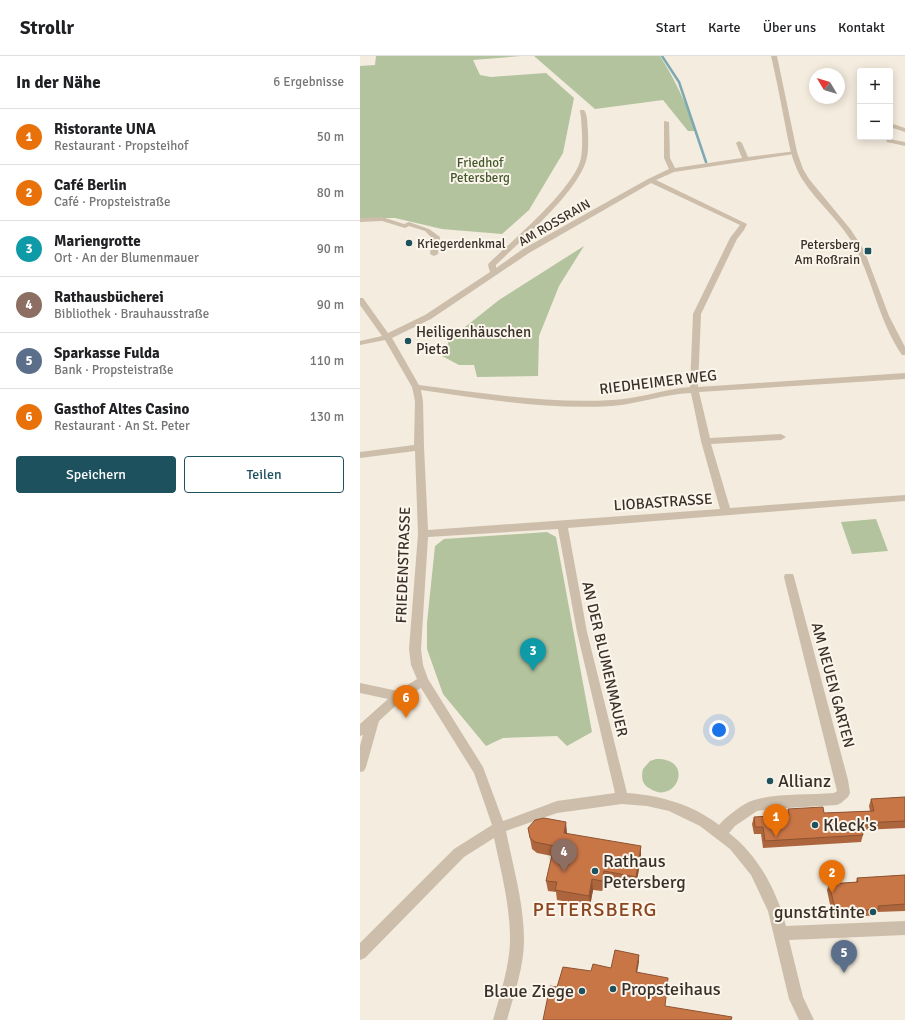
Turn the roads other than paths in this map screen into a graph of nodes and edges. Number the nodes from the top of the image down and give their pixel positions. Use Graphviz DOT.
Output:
graph roads {
  1 [pos="774,56"];
  2 [pos="582,111"];
  3 [pos="666,122"];
  4 [pos="893,126"];
  5 [pos="905,130"];
  6 [pos="890,141"];
  7 [pos="739,143"];
  8 [pos="905,144"];
  9 [pos="794,152"];
  10 [pos="746,159"];
  11 [pos="673,170"];
  12 [pos="650,180"];
  13 [pos="360,220"];
  14 [pos="434,254"];
  15 [pos="494,272"];
  16 [pos="360,300"];
  17 [pos="387,337"];
  18 [pos="360,343"];
  19 [pos="905,353"];
  20 [pos="905,376"];
  21 [pos="416,387"];
  22 [pos="694,389"];
  23 [pos="781,437"];
  24 [pos="706,441"];
  25 [pos="419,447"];
  26 [pos="360,455"];
  27 [pos="905,498"];
  28 [pos="726,512"];
  29 [pos="562,526"];
  30 [pos="423,534"];
  31 [pos="789,577"];
  32 [pos="423,681"];
  33 [pos="360,688"];
  34 [pos="399,696"];
  35 [pos="373,721"];
  36 [pos="360,731"];
  37 [pos="360,767"];
  38 [pos="622,798"];
  39 [pos="499,828"];
  40 [pos="721,833"];
  41 [pos="905,928"];
  42 [pos="780,933"];
  43 [pos="360,953"];
  44 [pos="500,1020"];
  45 [pos="807,1020"];
  1 -- 9 [label="street"];
  2 -- 15 [label="street"];
  3 -- 11 [label="street"];
  4 -- 5 [label="street"];
  6 -- 8 [label="street"];
  7 -- 10 [label="street"];
  9 -- 10 [label="street, AM ROSSRAIN"];
  9 -- 19 [label="street"];
  10 -- 11 [label="street, AM ROSSRAIN"];
  11 -- 12 [label="street, AM ROSSRAIN"];
  12 -- 15 [label="street, AM ROSSRAIN"];
  12 -- 22 [label="street"];
  13 -- 14 [label="street"];
  15 -- 17 [label="street, AM ROSSRAIN"];
  16 -- 17 [label="street, FRIEDENSTRASSE"];
  17 -- 18 [label="street, AM ROSSRAIN"];
  17 -- 21 [label="street, FRIEDENSTRASSE"];
  20 -- 22 [label="street, RIEDHEIMER WEG"];
  21 -- 22 [label="street, RIEDHEIMER WEG"];
  21 -- 25 [label="street, FRIEDENSTRASSE"];
  22 -- 24 [label="street"];
  23 -- 24 [label="street"];
  24 -- 28 [label="street"];
  25 -- 26 [label="street"];
  25 -- 30 [label="street, FRIEDENSTRASSE"];
  27 -- 28 [label="street, LIOBASTRASSE"];
  28 -- 29 [label="street, LIOBASTRASSE"];
  29 -- 30 [label="street, LIOBASTRASSE"];
  29 -- 38 [label="street, AN DER BLUMENMAUER"];
  30 -- 32 [label="street, FRIEDENSTRASSE"];
  31 -- 40 [label="street, AM NEUEN GARTEN"];
  32 -- 34 [label="street"];
  32 -- 39 [label="street, FRIEDENSTRASSE"];
  33 -- 34 [label="street"];
  34 -- 35 [label="street"];
  35 -- 36 [label="street"];
  35 -- 37 [label="street"];
  38 -- 39 [label="street"];
  38 -- 40 [label="street"];
  39 -- 43 [label="street"];
  39 -- 44 [label="street, FRIEDENSTRASSE"];
  40 -- 42 [label="street"];
  41 -- 42 [label="street"];
  42 -- 45 [label="street"];
}
